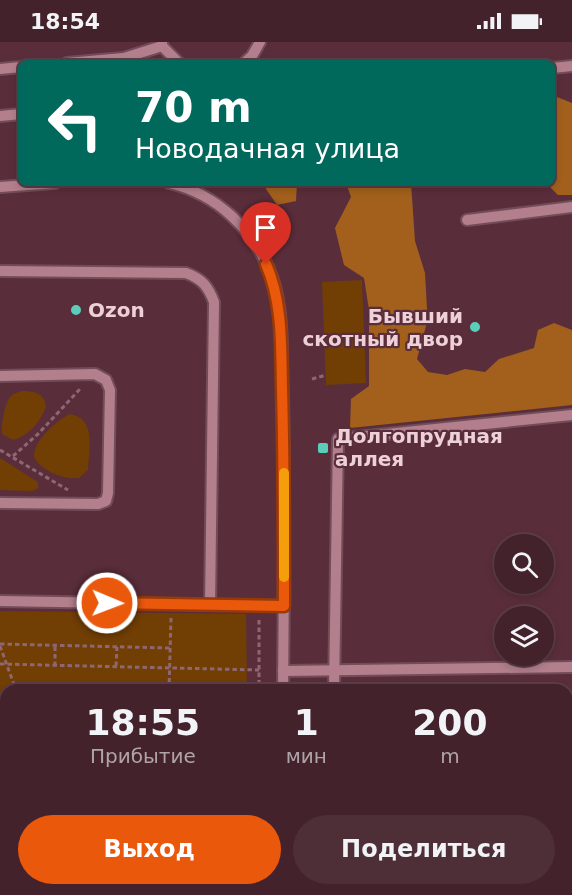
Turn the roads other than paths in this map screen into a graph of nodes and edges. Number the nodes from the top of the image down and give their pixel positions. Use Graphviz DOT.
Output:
graph roads {
  1 [pos="260,42"];
  2 [pos="162,44"];
  3 [pos="101,60"];
  4 [pos="176,60"];
  5 [pos="247,60"];
  6 [pos="572,66"];
  7 [pos="18,67"];
  8 [pos="555,68"];
  9 [pos="0,69"];
  10 [pos="18,114"];
  11 [pos="0,116"];
  12 [pos="18,186"];
  13 [pos="178,186"];
  14 [pos="0,187"];
  15 [pos="572,207"];
  16 [pos="467,220"];
  17 [pos="0,271"];
  18 [pos="0,376"];
  19 [pos="572,415"];
  20 [pos="0,503"];
  21 [pos="0,602"];
  22 [pos="210,605"];
  23 [pos="284,606"];
  24 [pos="572,667"];
  25 [pos="284,671"];
  26 [pos="335,672"];
  27 [pos="283,684"];
  28 [pos="334,684"];
  1 -- 5 [label="street"];
  2 -- 3 [label="street"];
  2 -- 4 [label="street"];
  6 -- 8 [label="street"];
  7 -- 9 [label="street"];
  10 -- 11 [label="street"];
  12 -- 14 [label="street"];
  13 -- 23 [label="street"];
  15 -- 16 [label="street"];
  17 -- 22 [label="street"];
  18 -- 20 [label="street"];
  19 -- 26 [label="street"];
  21 -- 22 [label="street"];
  22 -- 23 [label="street"];
  23 -- 25 [label="street"];
  24 -- 26 [label="street"];
  25 -- 26 [label="street"];
  25 -- 27 [label="street"];
  26 -- 28 [label="street"];
}
